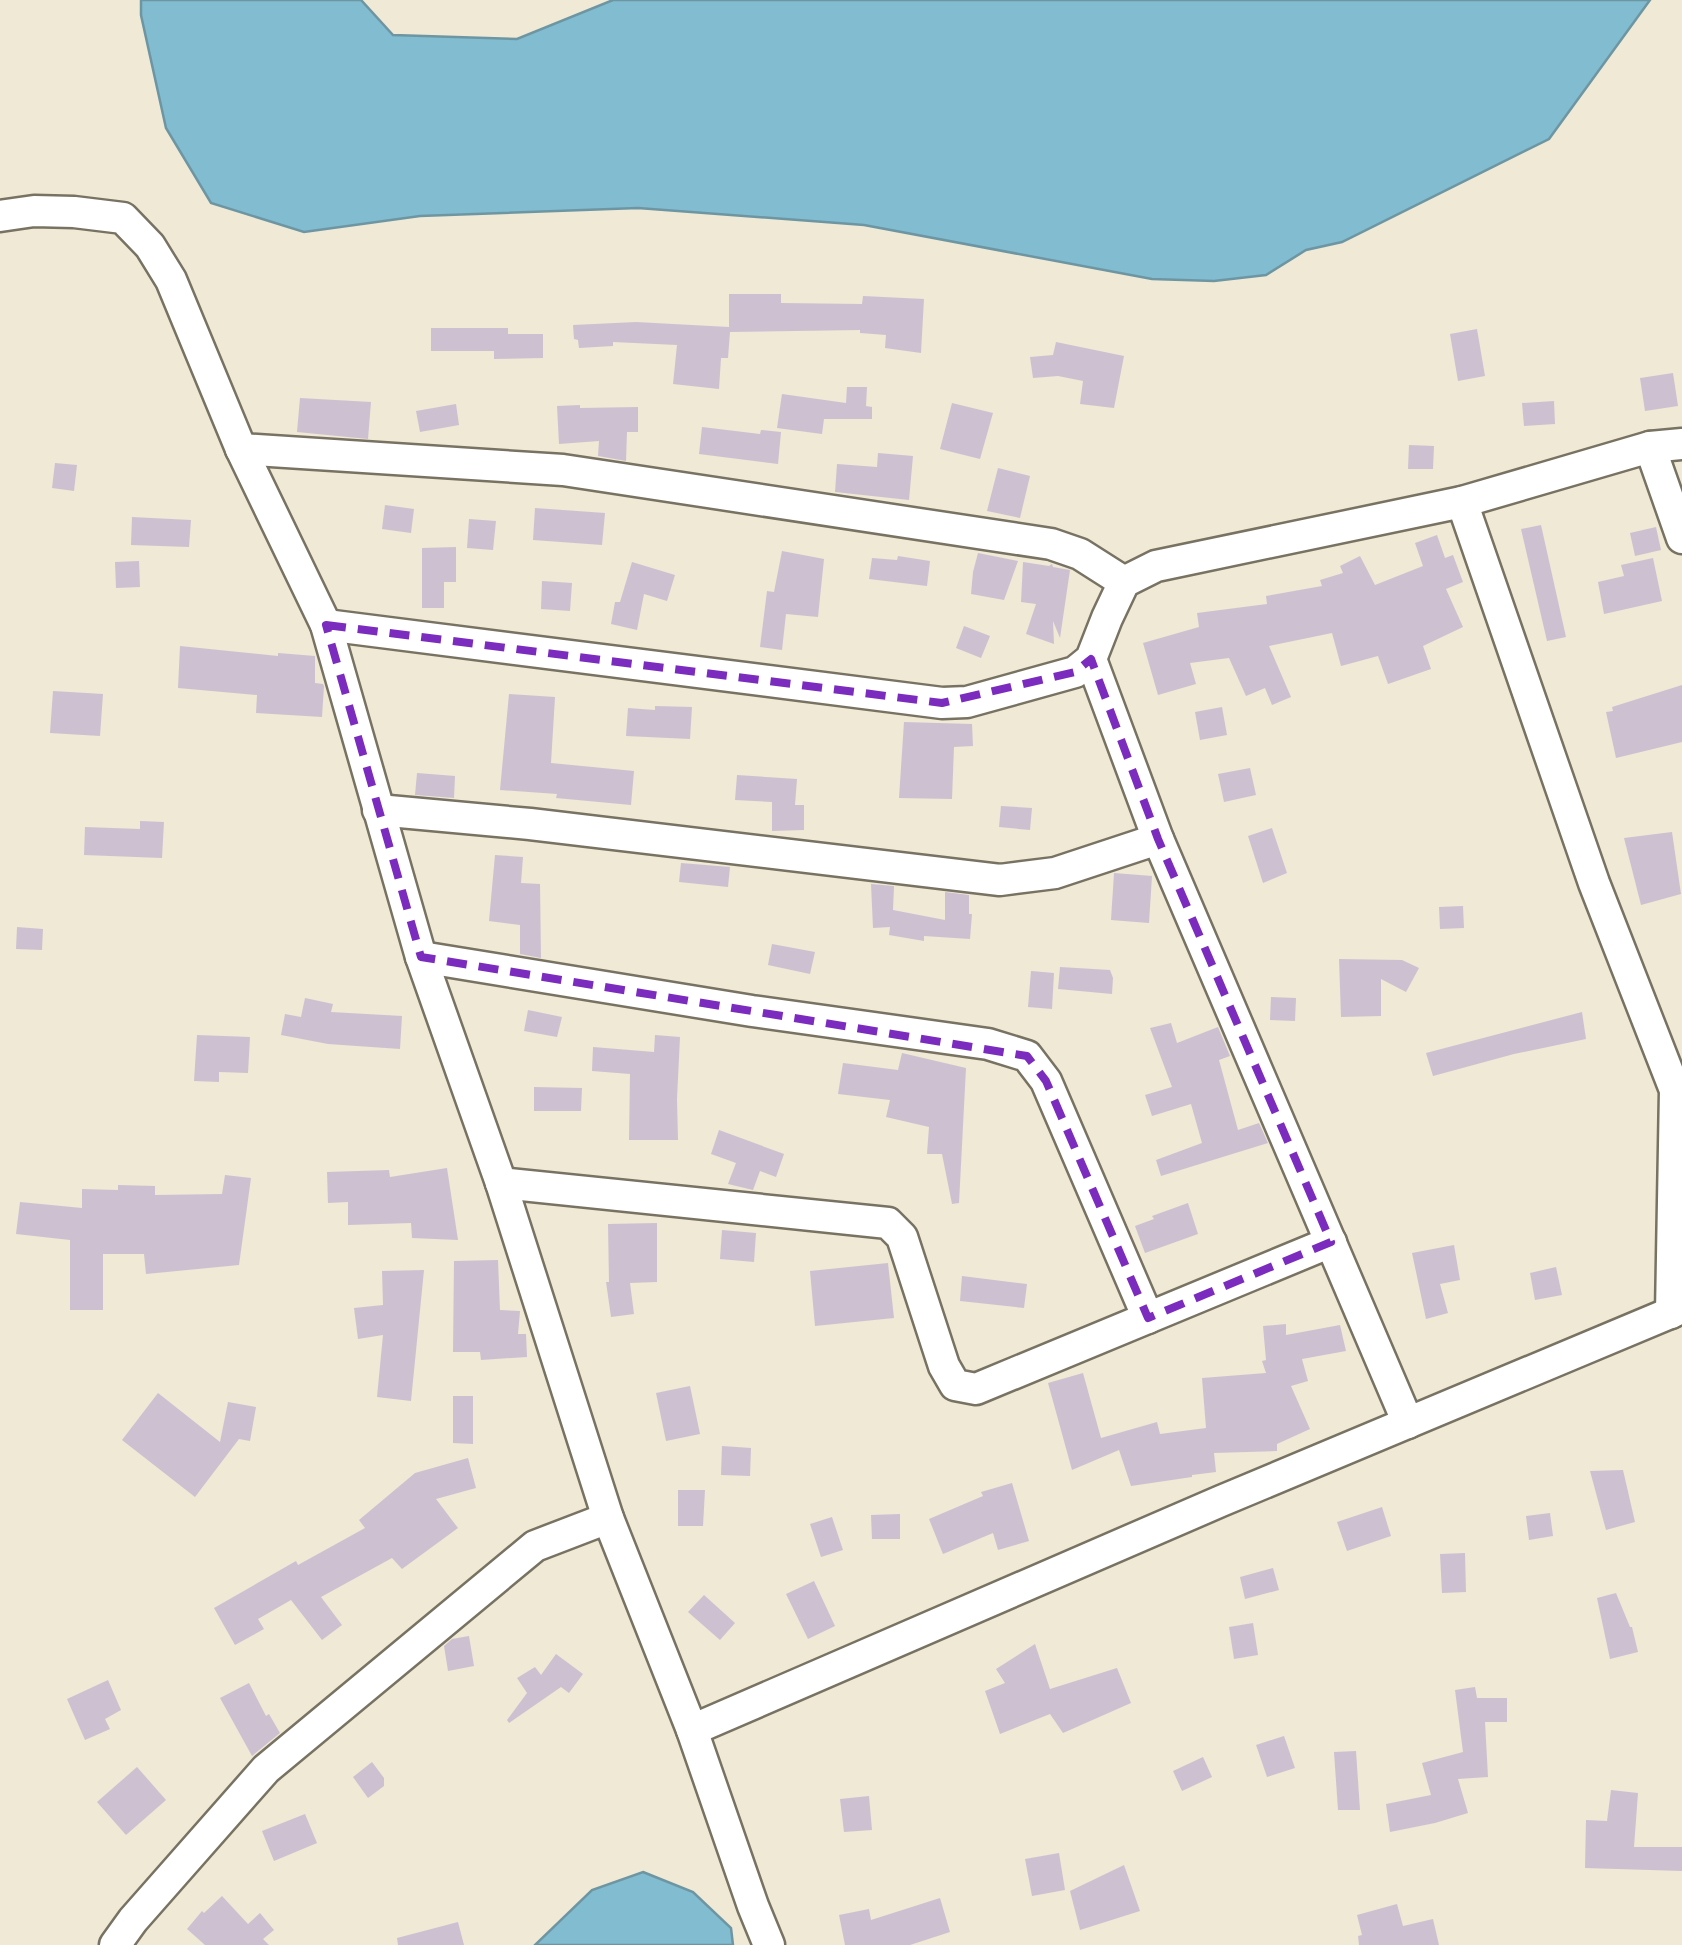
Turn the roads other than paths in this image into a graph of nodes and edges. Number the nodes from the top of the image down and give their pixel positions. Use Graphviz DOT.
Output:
graph roads {
  1 [pos="0,216"];
  2 [pos="1682,444"];
  3 [pos="1650,446"];
  4 [pos="241,449"];
  5 [pos="1462,502"];
  6 [pos="1682,538"];
  7 [pos="1124,582"];
  8 [pos="326,625"];
  9 [pos="1091,660"];
  10 [pos="378,810"];
  11 [pos="1158,839"];
  12 [pos="421,956"];
  13 [pos="1679,1088"];
  14 [pos="500,1183"];
  15 [pos="1332,1242"];
  16 [pos="1677,1310"];
  17 [pos="1148,1318"];
  18 [pos="1408,1423"];
  19 [pos="608,1518"];
  20 [pos="692,1730"];
  21 [pos="115,1945"];
  22 [pos="769,1945"];
  1 -- 4 [label="street"];
  2 -- 3 [label="street"];
  3 -- 5 [label="street"];
  3 -- 6 [label="street"];
  4 -- 7 [label="street"];
  4 -- 8 [label="street"];
  5 -- 7 [label="street"];
  5 -- 13 [label="street"];
  7 -- 9 [label="street"];
  8 -- 9 [label="street"];
  8 -- 10 [label="street"];
  9 -- 11 [label="street"];
  10 -- 11 [label="street"];
  10 -- 12 [label="street"];
  11 -- 15 [label="street"];
  12 -- 14 [label="street"];
  12 -- 17 [label="street"];
  13 -- 16 [label="street"];
  14 -- 17 [label="street"];
  14 -- 19 [label="street"];
  15 -- 17 [label="street"];
  15 -- 18 [label="street"];
  16 -- 18 [label="street"];
  18 -- 20 [label="street"];
  19 -- 20 [label="street"];
  19 -- 21 [label="street"];
  20 -- 22 [label="street"];
}
